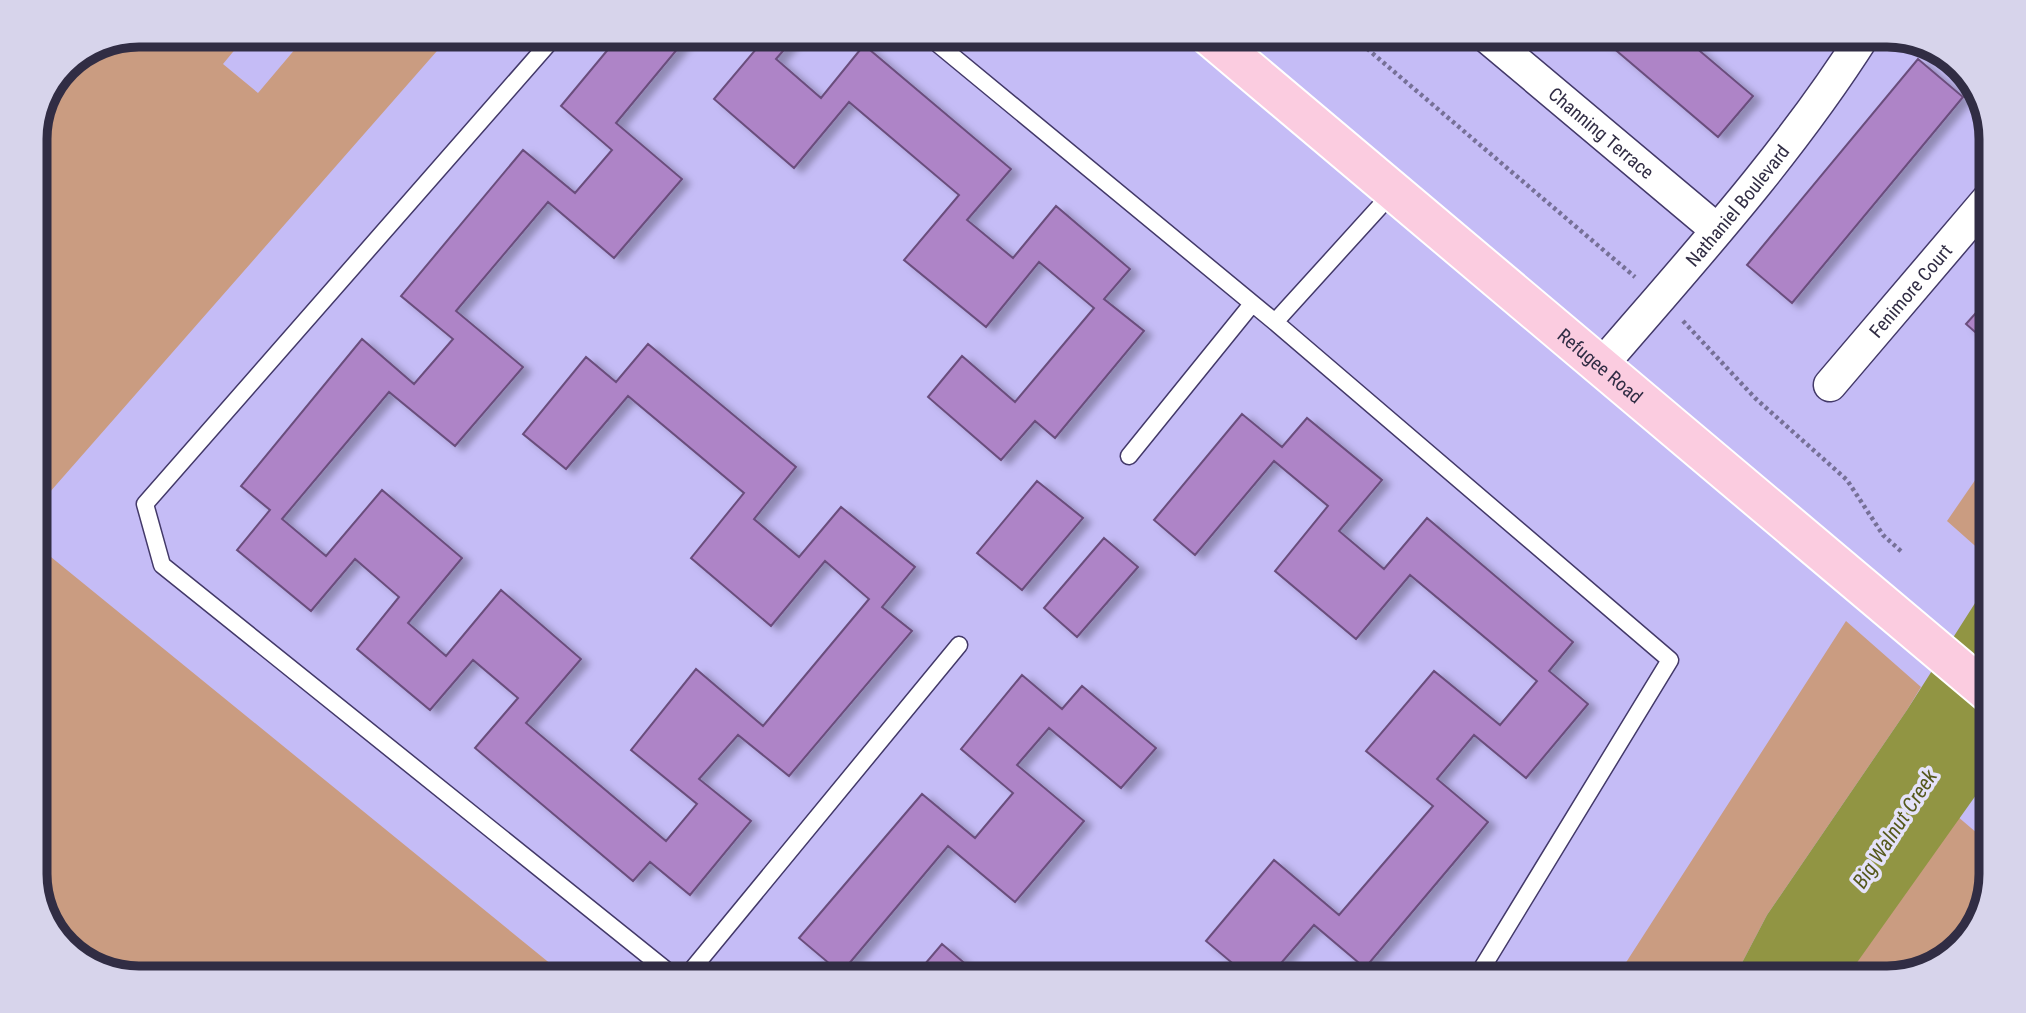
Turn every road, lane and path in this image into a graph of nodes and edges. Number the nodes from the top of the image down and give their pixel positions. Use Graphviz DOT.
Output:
graph roads {
  1 [pos="545,47"];
  2 [pos="941,47"];
  3 [pos="1222,47"];
  4 [pos="1365,47"];
  5 [pos="1499,47"];
  6 [pos="1856,47"];
  7 [pos="1393,192"];
  8 [pos="1979,210"];
  9 [pos="1717,230"];
  10 [pos="1639,281"];
  11 [pos="1252,304"];
  12 [pos="1682,320"];
  13 [pos="1275,322"];
  14 [pos="1600,367"];
  15 [pos="1830,384"];
  16 [pos="1129,456"];
  17 [pos="1903,553"];
  18 [pos="960,645"];
  19 [pos="1979,685"];
  20 [pos="661,966"];
  21 [pos="695,966"];
  22 [pos="1483,966"];
  1 -- 20 [label="lane"];
  2 -- 11 [label="lane"];
  3 -- 7 [label="main road, Refugee Road"];
  4 -- 10 [label="path"];
  5 -- 9 [label="street, Channing Terrace"];
  6 -- 9 [label="street, Nathaniel Boulevard"];
  7 -- 13 [label="lane"];
  7 -- 14 [label="main road, Refugee Road"];
  8 -- 15 [label="street, Fenimore Court"];
  9 -- 14 [label="street, Nathaniel Boulevard"];
  11 -- 13 [label="lane"];
  11 -- 16 [label="lane"];
  12 -- 17 [label="path"];
  13 -- 22 [label="lane"];
  14 -- 19 [label="main road, Refugee Road"];
  18 -- 21 [label="lane"];
}
